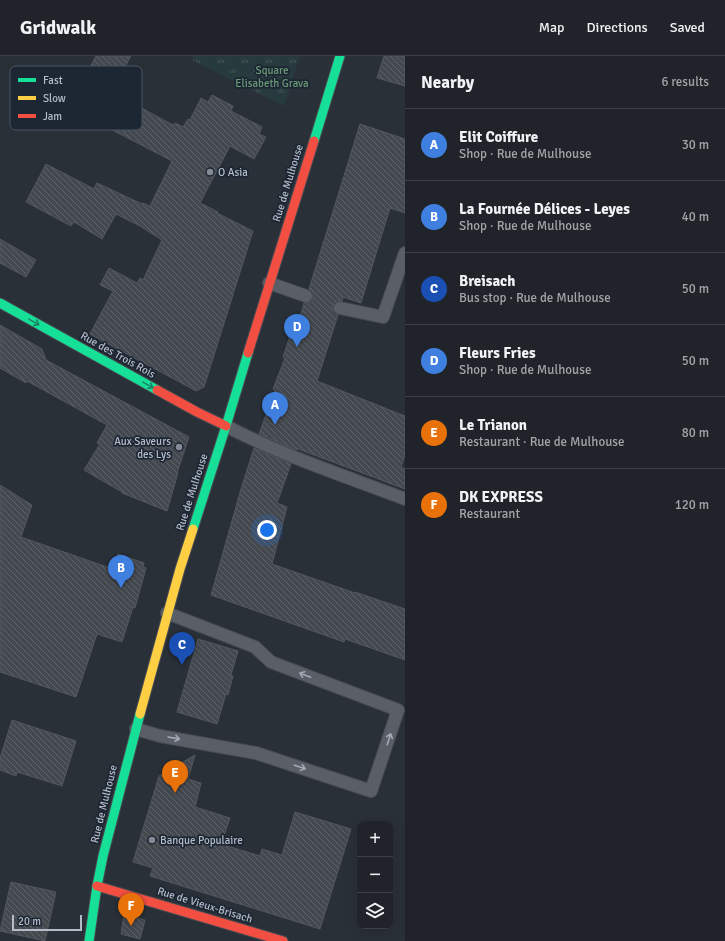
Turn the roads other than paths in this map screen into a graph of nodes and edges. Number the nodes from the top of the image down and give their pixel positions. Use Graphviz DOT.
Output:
graph roads {
  1 [pos="340,56"];
  2 [pos="405,252"];
  3 [pos="269,283"];
  4 [pos="306,296"];
  5 [pos="0,303"];
  6 [pos="340,308"];
  7 [pos="226,426"];
  8 [pos="405,499"];
  9 [pos="168,613"];
  10 [pos="136,729"];
  11 [pos="97,886"];
  12 [pos="89,941"];
  13 [pos="283,941"];
  1 -- 3 [label="main road, Rue de Mulhouse"];
  2 -- 6 [label="lane"];
  3 -- 4 [label="lane"];
  3 -- 7 [label="main road, Rue de Mulhouse"];
  5 -- 7 [label="main road, Rue des Trois Rois, one-way"];
  7 -- 8 [label="lane"];
  7 -- 9 [label="main road, Rue de Mulhouse"];
  9 -- 10 [label="main road, Rue de Mulhouse"];
  10 -- 9 [label="lane, one-way"];
  10 -- 11 [label="main road, Rue de Mulhouse"];
  11 -- 12 [label="main road, Rue de Mulhouse"];
  11 -- 13 [label="main road, Rue de Vieux-Brisach"];
}
